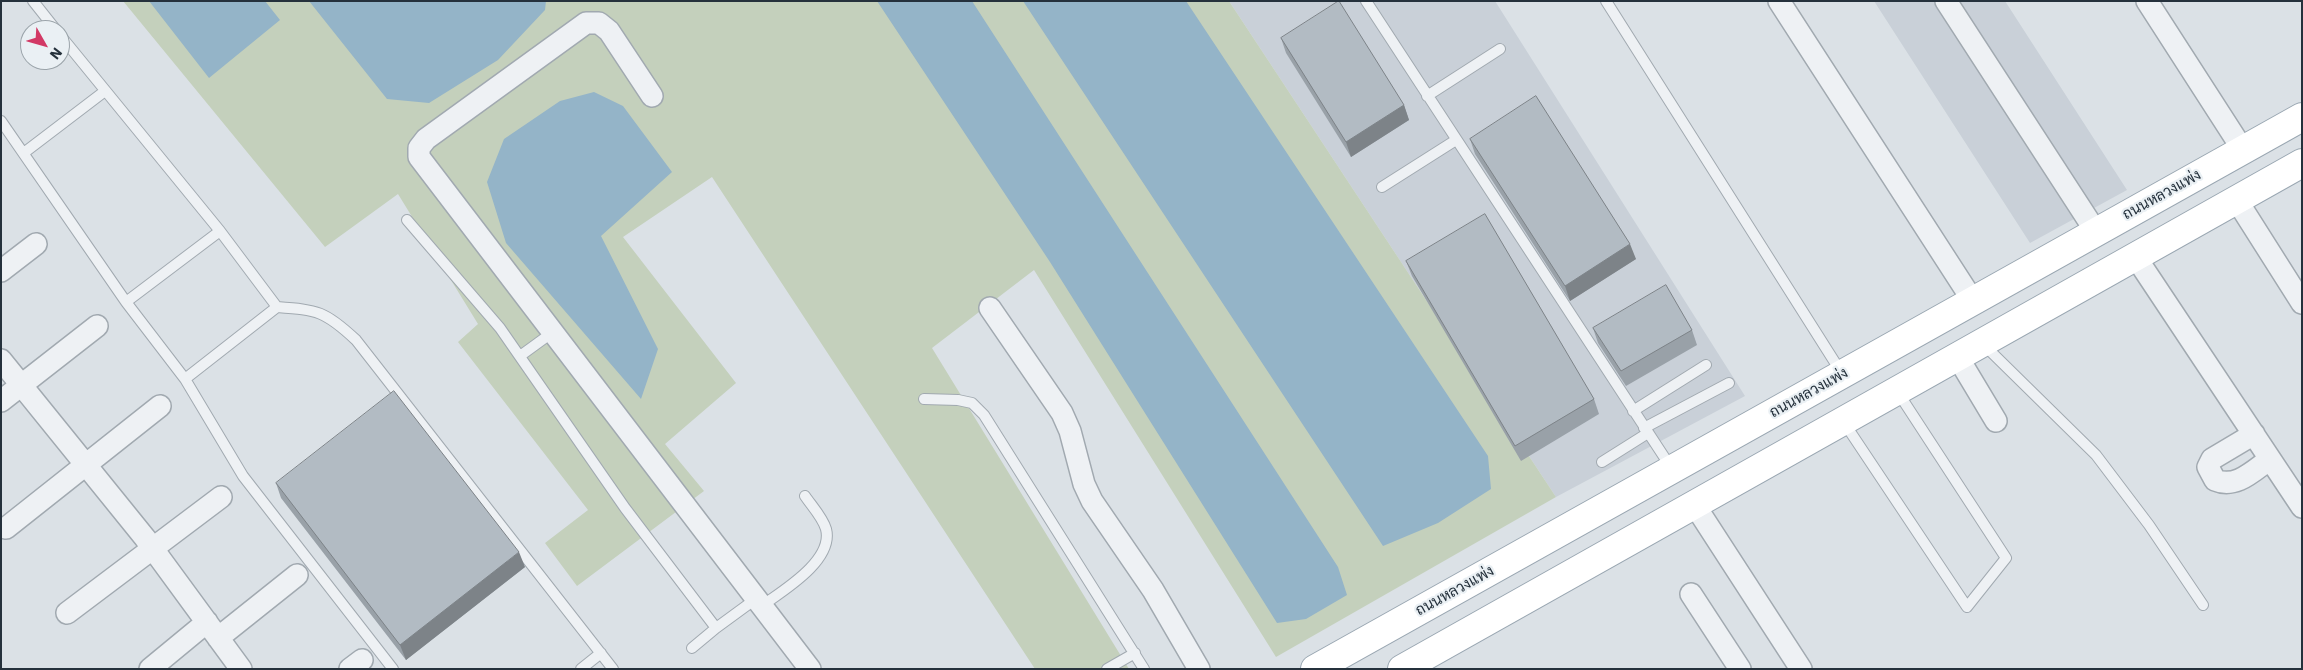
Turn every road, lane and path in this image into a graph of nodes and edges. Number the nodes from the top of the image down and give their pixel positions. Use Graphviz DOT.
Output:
graph roads {
  1 [pos="33,1"];
  2 [pos="1366,1"];
  3 [pos="1606,1"];
  4 [pos="1779,1"];
  5 [pos="1946,1"];
  6 [pos="2147,1"];
  7 [pos="48,20"];
  8 [pos="70,48"];
  9 [pos="1500,49"];
  10 [pos="105,92"];
  11 [pos="652,96"];
  12 [pos="1428,96"];
  13 [pos="2302,117"];
  14 [pos="1,120"];
  15 [pos="1456,140"];
  16 [pos="2244,150"];
  17 [pos="24,152"];
  18 [pos="2302,162"];
  19 [pos="1382,188"];
  20 [pos="2236,199"];
  21 [pos="406,220"];
  22 [pos="220,231"];
  23 [pos="2096,232"];
  24 [pos="36,244"];
  25 [pos="2135,256"];
  26 [pos="1,271"];
  27 [pos="1973,301"];
  28 [pos="126,302"];
  29 [pos="2302,304"];
  30 [pos="277,307"];
  31 [pos="990,308"];
  32 [pos="97,326"];
  33 [pos="553,332"];
  34 [pos="1982,343"];
  35 [pos="520,356"];
  36 [pos="1957,356"];
  37 [pos="1,360"];
  38 [pos="1706,365"];
  39 [pos="1842,374"];
  40 [pos="185,379"];
  41 [pos="1730,383"];
  42 [pos="23,384"];
  43 [pos="1897,390"];
  44 [pos="924,399"];
  45 [pos="1,401"];
  46 [pos="160,406"];
  47 [pos="1633,411"];
  48 [pos="1842,421"];
  49 [pos="1996,421"];
  50 [pos="1646,431"];
  51 [pos="2254,434"];
  52 [pos="2270,460"];
  53 [pos="1602,462"];
  54 [pos="88,464"];
  55 [pos="1672,470"];
  56 [pos="805,496"];
  57 [pos="221,497"];
  58 [pos="1694,504"];
  59 [pos="2302,507"];
  60 [pos="6,528"];
  61 [pos="152,547"];
  62 [pos="296,575"];
  63 [pos="1691,594"];
  64 [pos="760,602"];
  65 [pos="2203,605"];
  66 [pos="67,613"];
  67 [pos="716,628"];
  68 [pos="212,630"];
  69 [pos="692,648"];
  70 [pos="601,653"];
  71 [pos="1134,653"];
  72 [pos="150,669"];
  73 [pos="241,669"];
  74 [pos="393,669"];
  75 [pos="581,669"];
  76 [pos="613,669"];
  77 [pos="810,669"];
  78 [pos="1108,669"];
  79 [pos="1144,669"];
  80 [pos="1199,669"];
  81 [pos="1315,669"];
  82 [pos="1402,669"];
  83 [pos="1740,669"];
  84 [pos="1801,669"];
  1 -- 7 [label="lane"];
  2 -- 12 [label="lane"];
  3 -- 39 [label="lane"];
  4 -- 27 [label="street"];
  5 -- 23 [label="street"];
  6 -- 16 [label="street"];
  8 -- 10 [label="lane"];
  9 -- 12 [label="lane"];
  10 -- 17 [label="lane"];
  10 -- 22 [label="lane"];
  11 -- 33 [label="street"];
  12 -- 15 [label="lane"];
  13 -- 16 [label="main road, ถนนหลวงแพ่ง"];
  14 -- 17 [label="lane"];
  15 -- 19 [label="lane"];
  15 -- 47 [label="lane"];
  16 -- 23 [label="main road, ถนนหลวงแพ่ง"];
  17 -- 28 [label="lane"];
  18 -- 20 [label="main road"];
  20 -- 25 [label="main road"];
  20 -- 29 [label="street"];
  21 -- 35 [label="lane"];
  22 -- 28 [label="lane"];
  22 -- 30 [label="lane"];
  23 -- 27 [label="main road, ถนนหลวงแพ่ง"];
  24 -- 26 [label="street"];
  25 -- 34 [label="main road"];
  25 -- 51 [label="street"];
  27 -- 39 [label="main road, ถนนหลวงแพ่ง"];
  28 -- 40 [label="lane"];
  30 -- 40 [label="lane"];
  30 -- 70 [label="lane"];
  31 -- 80 [label="street"];
  32 -- 42 [label="street"];
  33 -- 35 [label="lane"];
  33 -- 64 [label="street"];
  34 -- 36 [label="main road"];
  34 -- 65 [label="lane"];
  35 -- 67 [label="lane"];
  36 -- 43 [label="main road"];
  36 -- 49 [label="street"];
  37 -- 42 [label="street"];
  38 -- 47 [label="lane"];
  39 -- 55 [label="main road, ถนนหลวงแพ่ง"];
  40 -- 74 [label="lane"];
  41 -- 50 [label="lane"];
  42 -- 45 [label="street"];
  42 -- 54 [label="street"];
  43 -- 48 [label="main road"];
  43 -- 48 [label="lane"];
  44 -- 71 [label="lane"];
  46 -- 54 [label="street"];
  47 -- 50 [label="lane"];
  48 -- 58 [label="main road"];
  50 -- 53 [label="lane"];
  50 -- 55 [label="lane"];
  51 -- 52 [label="street"];
  51 -- 52 [label="street"];
  52 -- 59 [label="street"];
  54 -- 60 [label="street"];
  54 -- 61 [label="street"];
  55 -- 81 [label="main road, ถนนหลวงแพ่ง"];
  56 -- 64 [label="lane"];
  57 -- 61 [label="street"];
  58 -- 82 [label="main road"];
  58 -- 84 [label="street"];
  61 -- 66 [label="street"];
  61 -- 68 [label="street"];
  62 -- 68 [label="street"];
  63 -- 83 [label="street"];
  64 -- 67 [label="lane"];
  64 -- 77 [label="street"];
  67 -- 69 [label="lane"];
  68 -- 72 [label="street"];
  68 -- 73 [label="street"];
  70 -- 75 [label="lane"];
  70 -- 76 [label="lane"];
  71 -- 78 [label="lane"];
  71 -- 79 [label="lane"];
}
